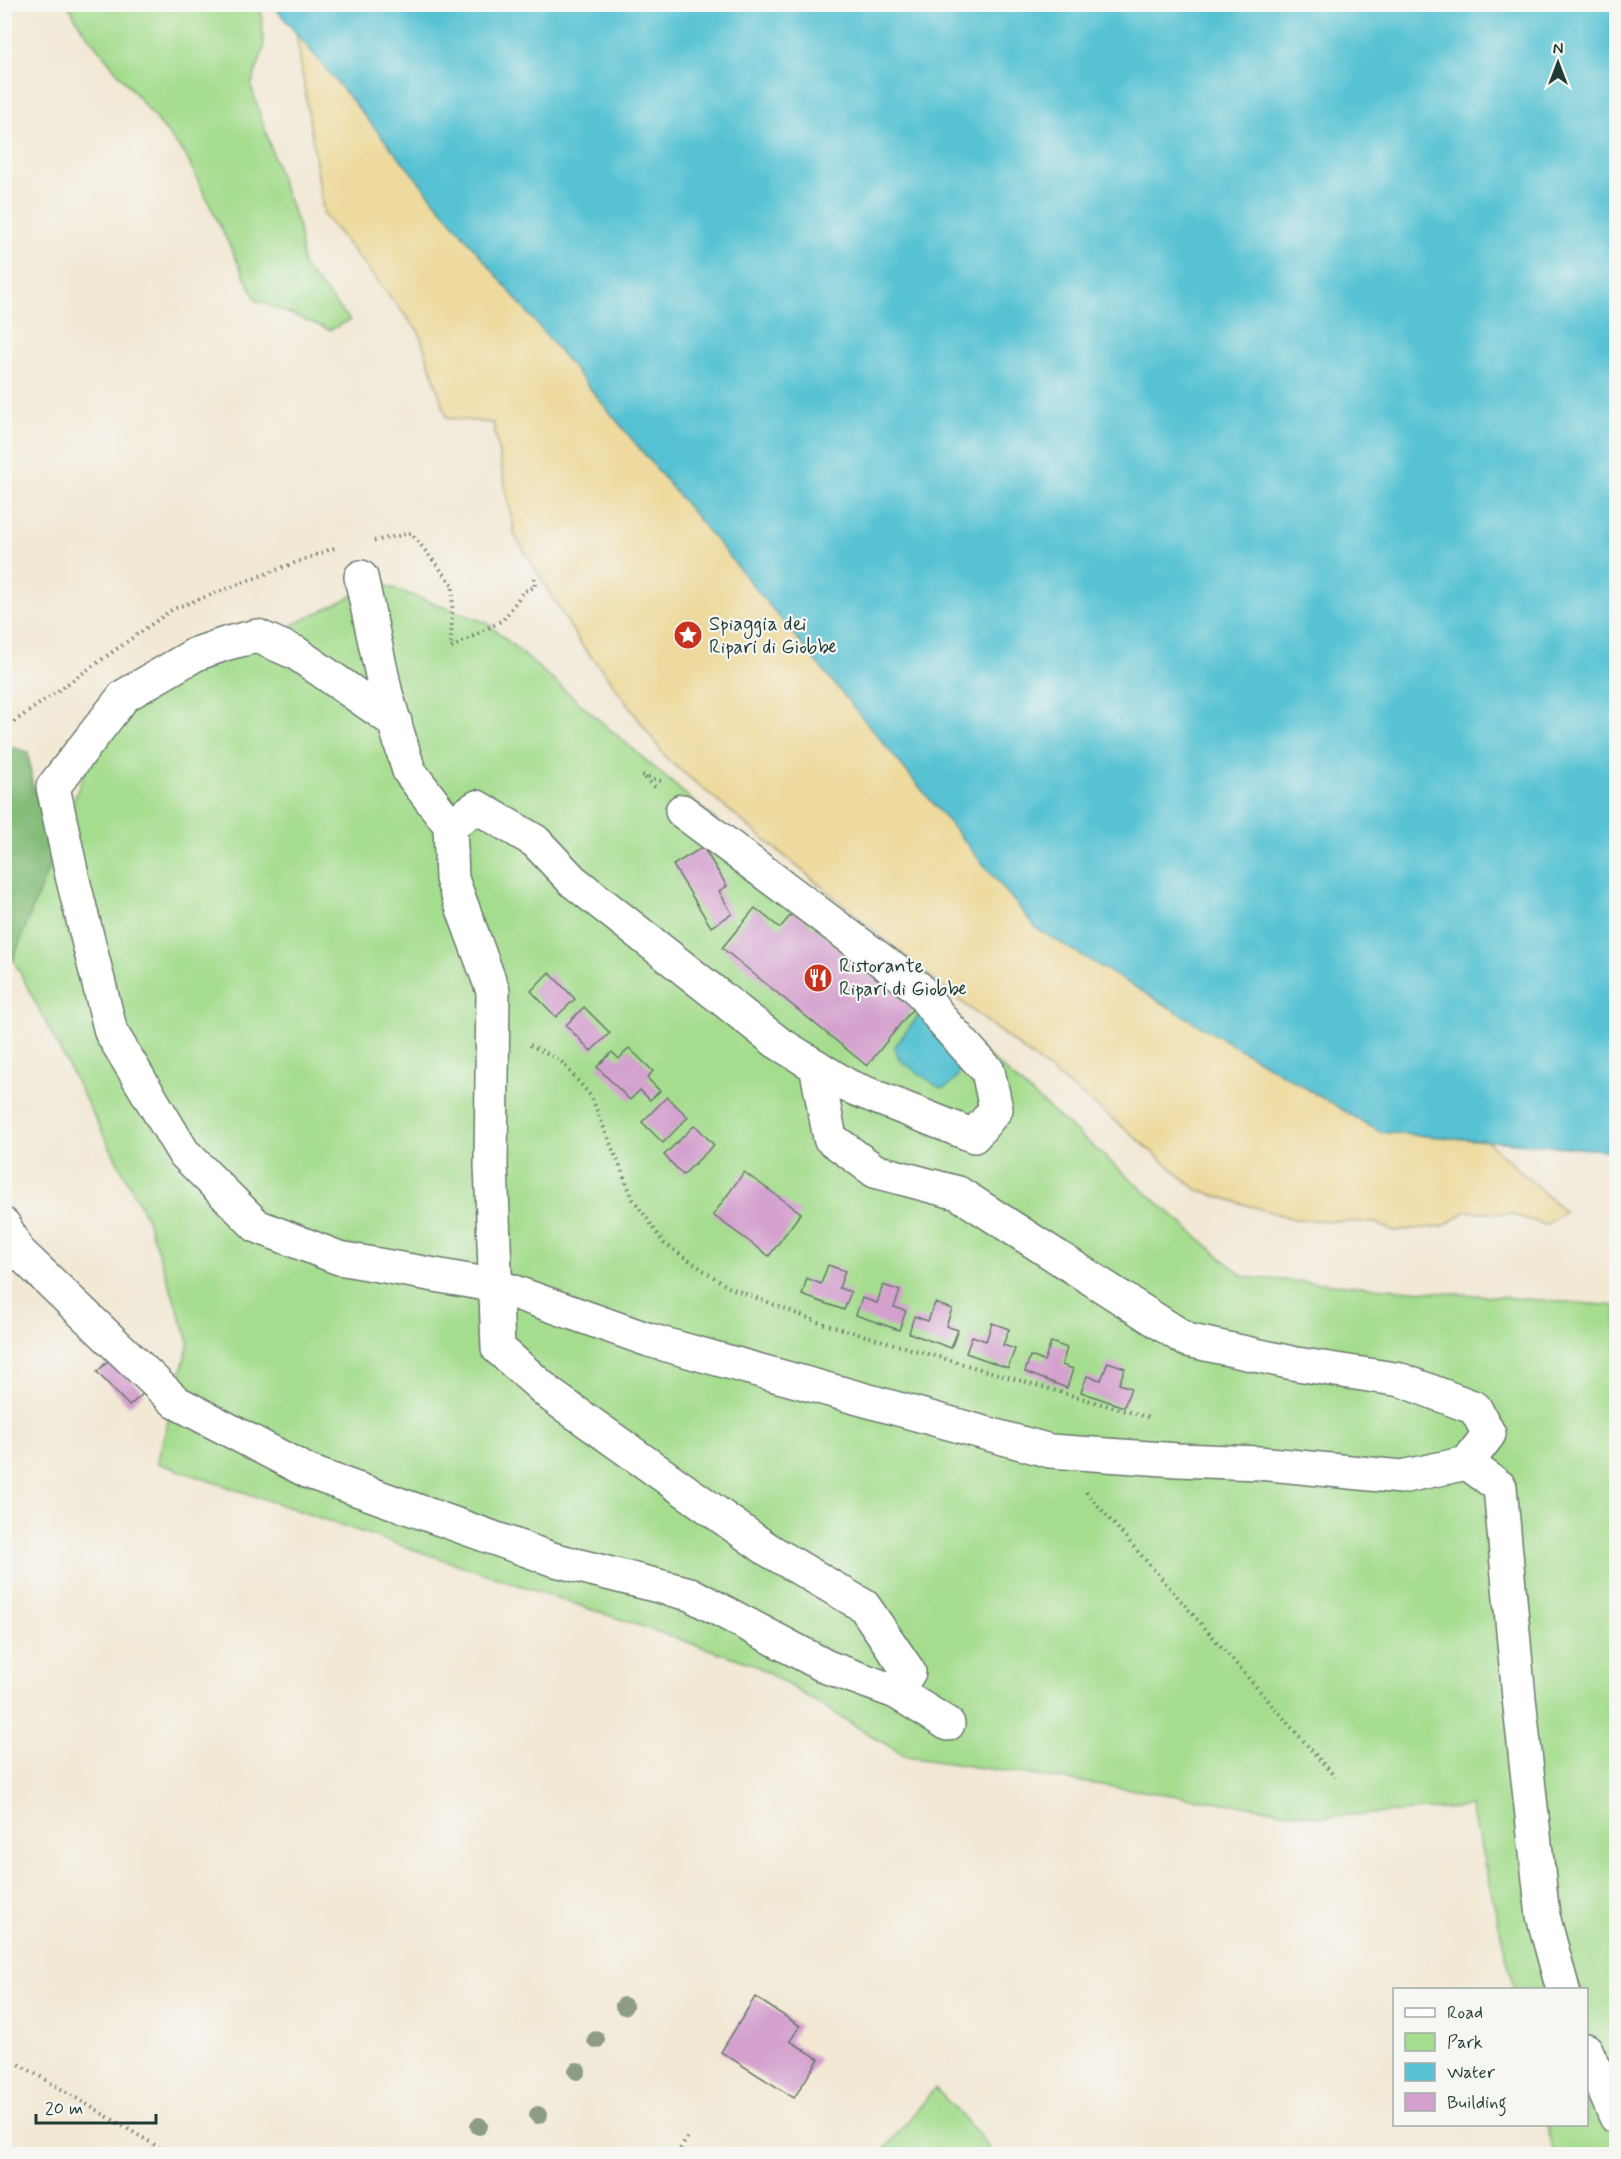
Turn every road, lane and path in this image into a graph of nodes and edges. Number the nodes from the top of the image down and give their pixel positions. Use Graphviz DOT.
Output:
graph roads {
  1 [pos="362,577"];
  2 [pos="394,722"];
  3 [pos="682,812"];
  4 [pos="450,825"];
  5 [pos="492,1032"];
  6 [pos="816,1066"];
  7 [pos="4,1225"];
  8 [pos="497,1286"];
  9 [pos="1153,1419"];
  10 [pos="1050,1451"];
  11 [pos="1467,1463"];
  12 [pos="896,1692"];
  13 [pos="948,1724"];
  14 [pos="1335,1777"];
  15 [pos="1563,1988"];
  16 [pos="1588,2052"];
  17 [pos="4,2055"];
  18 [pos="1617,2117"];
  19 [pos="689,2135"];
  20 [pos="170,2154"];
  21 [pos="677,2154"];
  1 -- 2 [label="street"];
  2 -- 4 [label="street"];
  2 -- 8 [label="street"];
  3 -- 6 [label="street"];
  4 -- 5 [label="street"];
  4 -- 6 [label="street"];
  5 -- 8 [label="street"];
  5 -- 9 [label="path"];
  6 -- 11 [label="street"];
  7 -- 12 [label="street"];
  8 -- 10 [label="street"];
  8 -- 12 [label="street"];
  10 -- 11 [label="street"];
  10 -- 14 [label="path"];
  11 -- 15 [label="street"];
  12 -- 13 [label="street"];
  16 -- 18 [label="street"];
  17 -- 20 [label="path"];
  19 -- 21 [label="path"];
}
